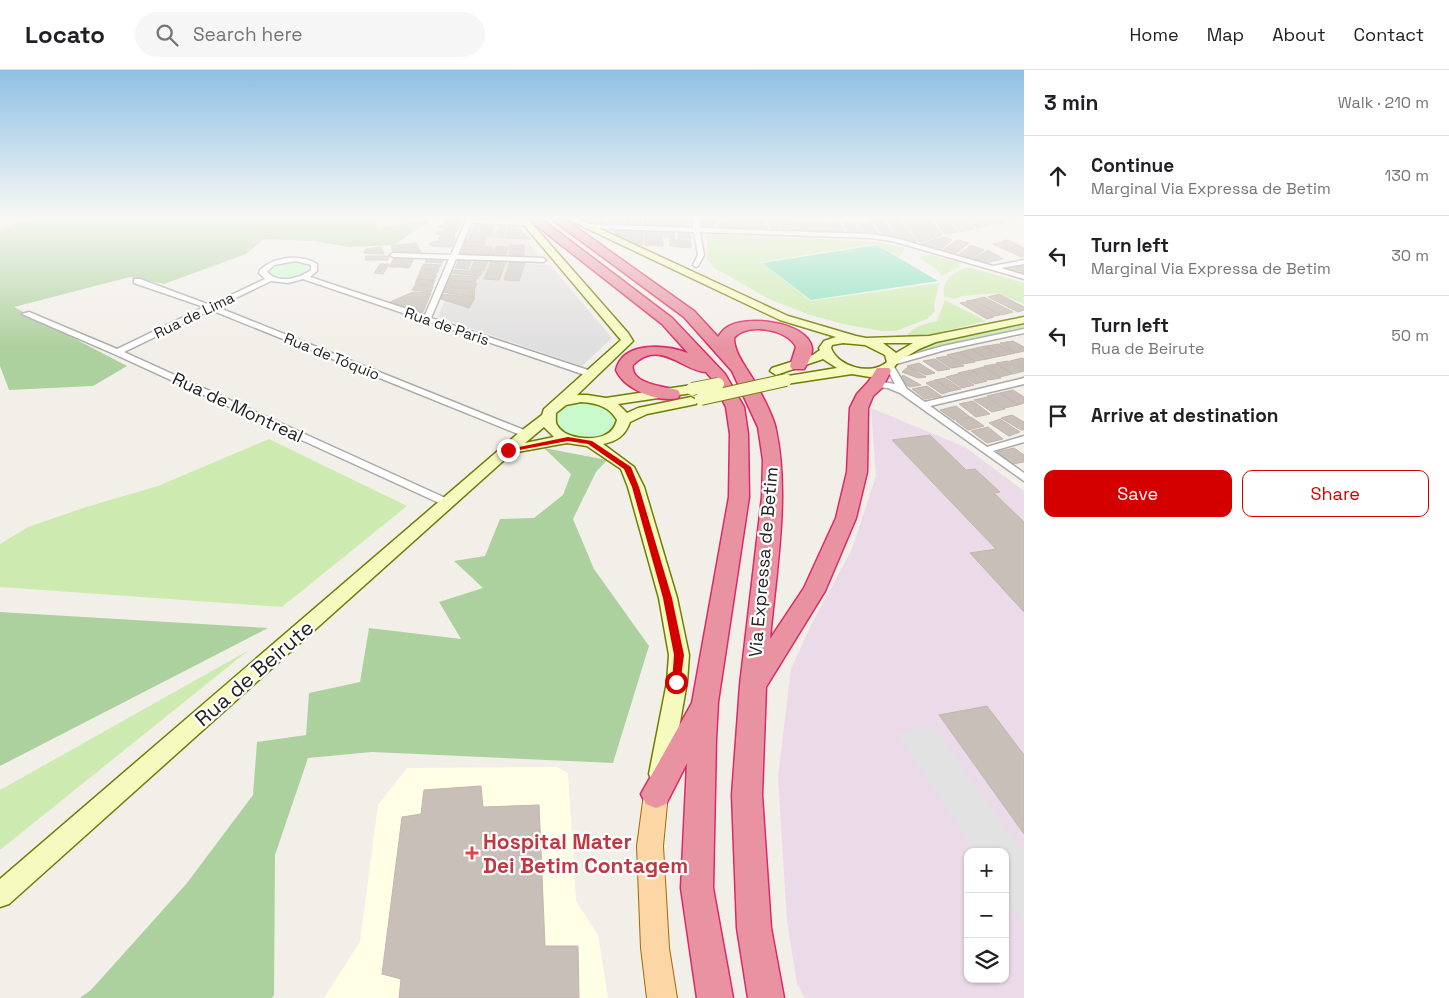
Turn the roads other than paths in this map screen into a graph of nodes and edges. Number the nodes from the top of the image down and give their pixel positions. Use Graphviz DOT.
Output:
graph roads {
  1 [pos="279,261"];
  2 [pos="307,261"];
  3 [pos="450,261"];
  4 [pos="561,261"];
  5 [pos="584,261"];
  6 [pos="615,261"];
  7 [pos="661,261"];
  8 [pos="698,261"];
  9 [pos="968,261"];
  10 [pos="1024,262"];
  11 [pos="696,265"];
  12 [pos="992,268"];
  13 [pos="303,277"];
  14 [pos="1024,277"];
  15 [pos="270,279"];
  16 [pos="137,281"];
  17 [pos="210,308"];
  18 [pos="26,314"];
  19 [pos="427,319"];
  20 [pos="1024,320"];
  21 [pos="1024,331"];
  22 [pos="856,339"];
  23 [pos="933,339"];
  24 [pos="627,342"];
  25 [pos="117,352"];
  26 [pos="825,352"];
  27 [pos="798,366"];
  28 [pos="887,369"];
  29 [pos="852,370"];
  30 [pos="729,373"];
  31 [pos="591,374"];
  32 [pos="1024,381"];
  33 [pos="903,391"];
  34 [pos="672,394"];
  35 [pos="697,394"];
  36 [pos="562,402"];
  37 [pos="604,402"];
  38 [pos="925,405"];
  39 [pos="547,418"];
  40 [pos="624,420"];
  41 [pos="526,434"];
  42 [pos="568,439"];
  43 [pos="1024,439"];
  44 [pos="590,442"];
  45 [pos="508,450"];
  46 [pos="987,450"];
  47 [pos="1024,478"];
  48 [pos="448,503"];
  49 [pos="753,685"];
  50 [pos="705,702"];
  51 [pos="656,794"];
  52 [pos="0,895"];
  53 [pos="754,928"];
  54 [pos="662,998"];
  55 [pos="714,998"];
  56 [pos="766,998"];
  57 [pos="783,998"];
  1 -- 15 [label="street"];
  2 -- 13 [label="street"];
  3 -- 19 [label="street"];
  4 -- 24 [label="street"];
  5 -- 30 [label="highway"];
  6 -- 30 [label="highway, Via Expressa de Betim"];
  7 -- 22 [label="street"];
  8 -- 11 [label="street"];
  9 -- 12 [label="street"];
  10 -- 12 [label="street"];
  12 -- 14 [label="street"];
  13 -- 15 [label="street"];
  13 -- 19 [label="street, Rua de Paris"];
  15 -- 17 [label="street, Rua de Lima"];
  16 -- 17 [label="street, Rua de Tóquio"];
  17 -- 25 [label="street, Rua de Lima"];
  17 -- 41 [label="street, Rua de Tóquio"];
  18 -- 25 [label="street, Rua de Montreal"];
  19 -- 31 [label="street, Rua de Paris"];
  20 -- 23 [label="street"];
  21 -- 28 [label="street"];
  22 -- 23 [label="street"];
  22 -- 26 [label="street"];
  22 -- 28 [label="street"];
  23 -- 28 [label="street"];
  24 -- 31 [label="street"];
  25 -- 48 [label="street, Rua de Montreal"];
  26 -- 27 [label="street"];
  26 -- 29 [label="street"];
  27 -- 30 [label="highway"];
  27 -- 35 [label="street, bridge"];
  28 -- 29 [label="street"];
  28 -- 33 [label="street"];
  28 -- 33 [label="street"];
  28 -- 49 [label="highway"];
  29 -- 35 [label="street, bridge"];
  30 -- 34 [label="highway"];
  30 -- 49 [label="highway, Via Expressa de Betim"];
  30 -- 50 [label="highway, Via Expressa de Betim"];
  31 -- 36 [label="street"];
  31 -- 37 [label="street"];
  32 -- 38 [label="street"];
  33 -- 38 [label="street"];
  34 -- 35 [label="street"];
  34 -- 37 [label="street"];
  35 -- 40 [label="street"];
  36 -- 37 [label="street"];
  36 -- 39 [label="street"];
  37 -- 40 [label="street"];
  38 -- 46 [label="street"];
  39 -- 41 [label="street, Rua de Beirute"];
  39 -- 42 [label="street"];
  40 -- 44 [label="street"];
  41 -- 45 [label="street, Rua de Beirute"];
  42 -- 44 [label="street"];
  42 -- 45 [label="street"];
  43 -- 46 [label="street"];
  44 -- 51 [label="street"];
  45 -- 48 [label="street, Rua de Beirute"];
  46 -- 47 [label="street"];
  48 -- 52 [label="street, Rua de Beirute"];
  49 -- 53 [label="highway, Via Expressa de Betim"];
  50 -- 51 [label="highway"];
  50 -- 55 [label="highway, Via Expressa de Betim"];
  51 -- 54 [label="main road"];
  53 -- 56 [label="highway, Via Expressa de Betim"];
  53 -- 57 [label="main road"];
}
